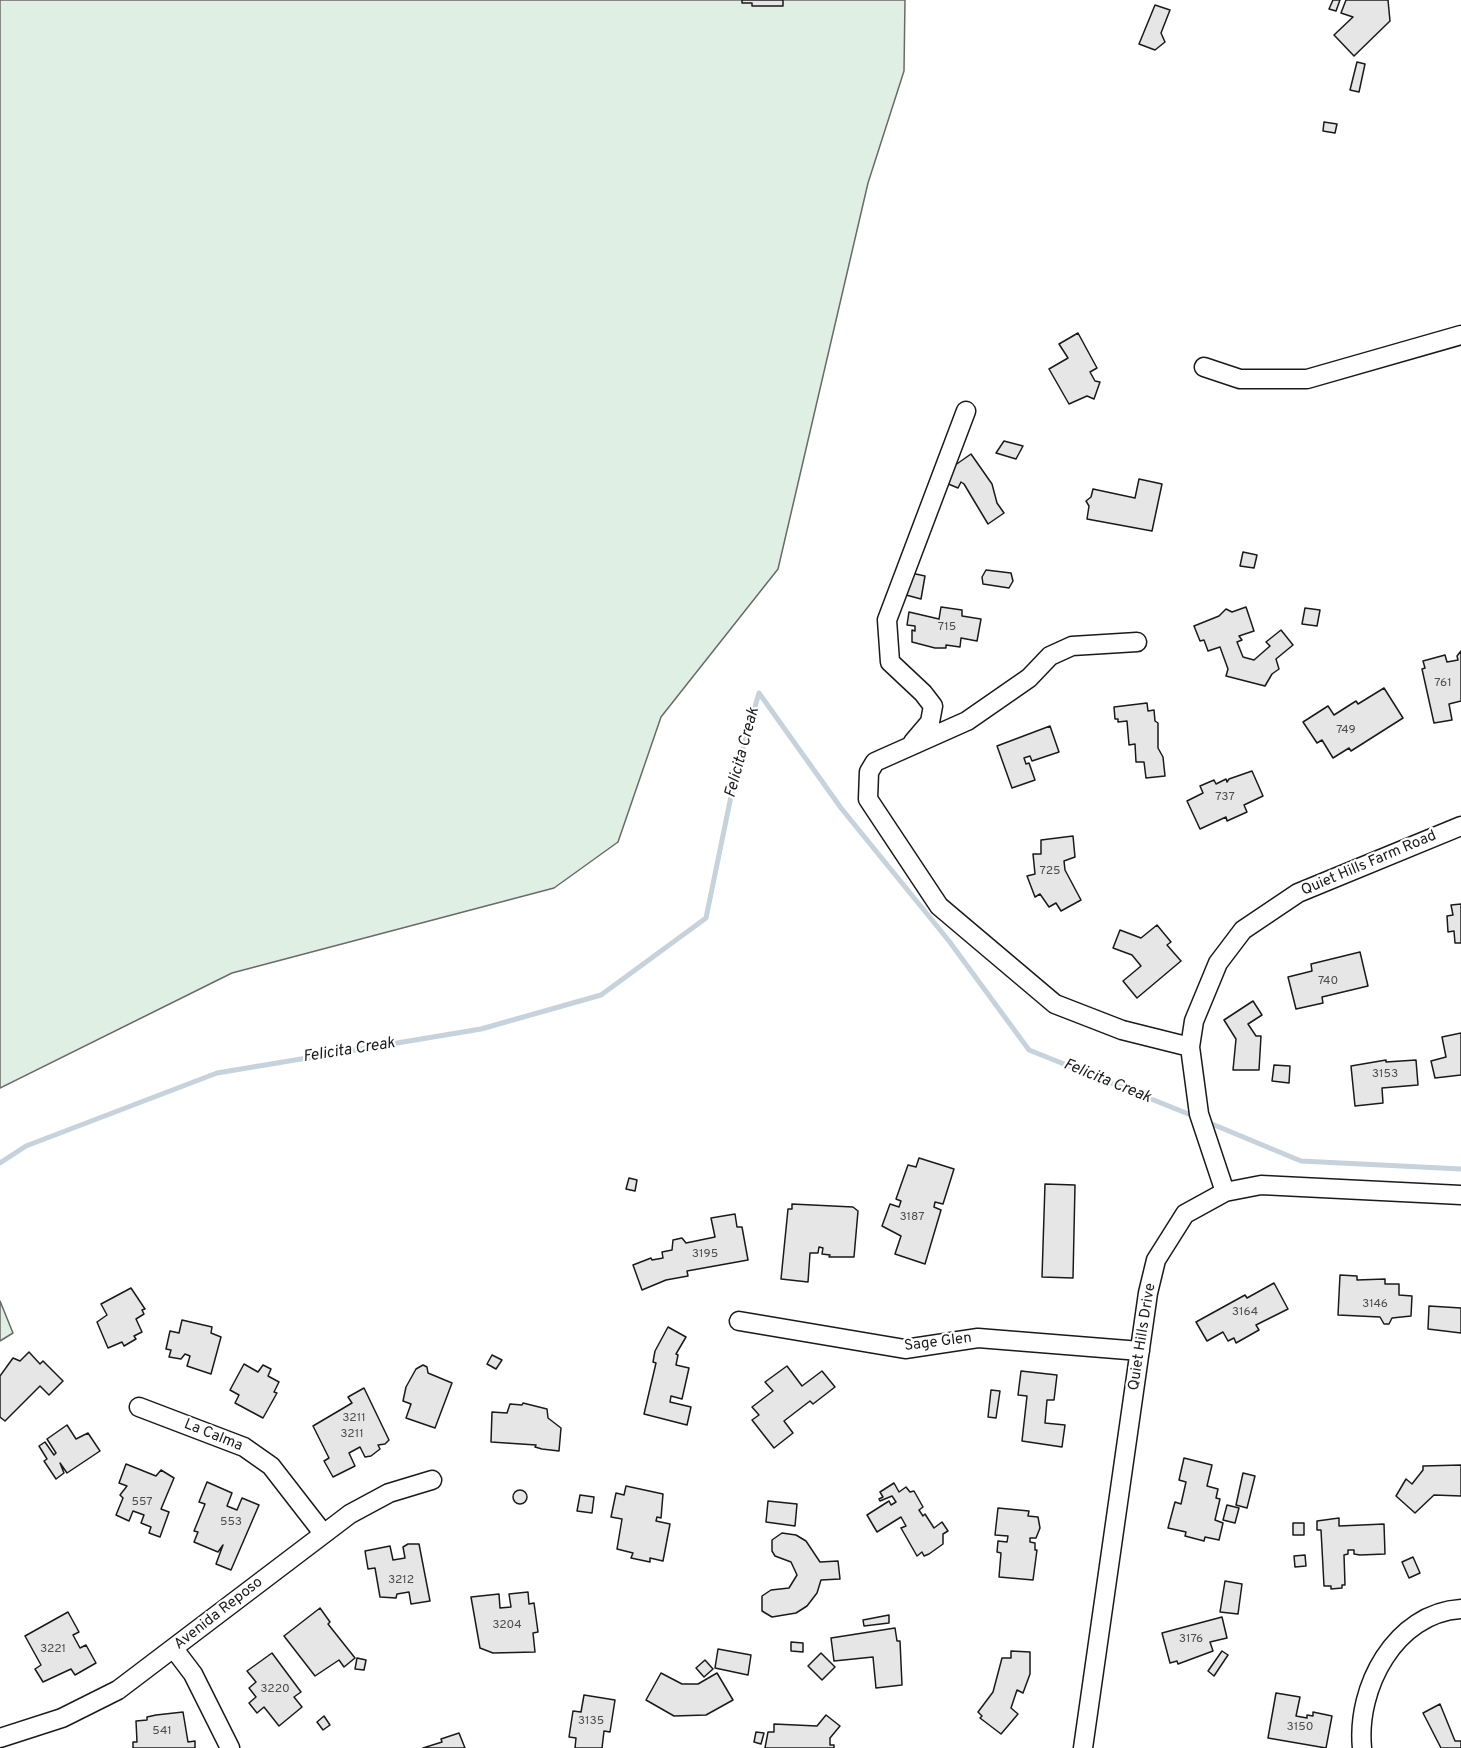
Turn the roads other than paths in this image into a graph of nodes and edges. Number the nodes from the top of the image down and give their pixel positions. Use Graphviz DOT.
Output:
graph roads {
  1 [pos="1461,335"];
  2 [pos="1204,367"];
  3 [pos="966,411"];
  4 [pos="1137,642"];
  5 [pos="910,746"];
  6 [pos="1461,826"];
  7 [pos="1190,1047"];
  8 [pos="1225,1192"];
  9 [pos="1461,1195"];
  10 [pos="739,1321"];
  11 [pos="1140,1351"];
  12 [pos="139,1407"];
  13 [pos="432,1480"];
  14 [pos="323,1533"];
  15 [pos="1461,1609"];
  16 [pos="174,1649"];
  17 [pos="0,1738"];
  18 [pos="230,1748"];
  19 [pos="1083,1748"];
  20 [pos="1362,1748"];
  1 -- 2 [label="street"];
  3 -- 5 [label="street"];
  4 -- 5 [label="street"];
  5 -- 7 [label="street"];
  6 -- 7 [label="street, Quiet Hills Farm Road"];
  7 -- 8 [label="street, Quiet Hills Farm Road"];
  8 -- 9 [label="street, Quiet Hills Drive"];
  8 -- 11 [label="street, Quiet Hills Drive"];
  10 -- 11 [label="street, Sage Glen"];
  11 -- 19 [label="street, Quiet Hills Drive"];
  12 -- 14 [label="street, La Calma"];
  13 -- 14 [label="street, Avenida Reposo"];
  14 -- 16 [label="street, Avenida Reposo"];
  15 -- 20 [label="street"];
  16 -- 17 [label="street, Avenida Reposo"];
  16 -- 18 [label="street"];
}
